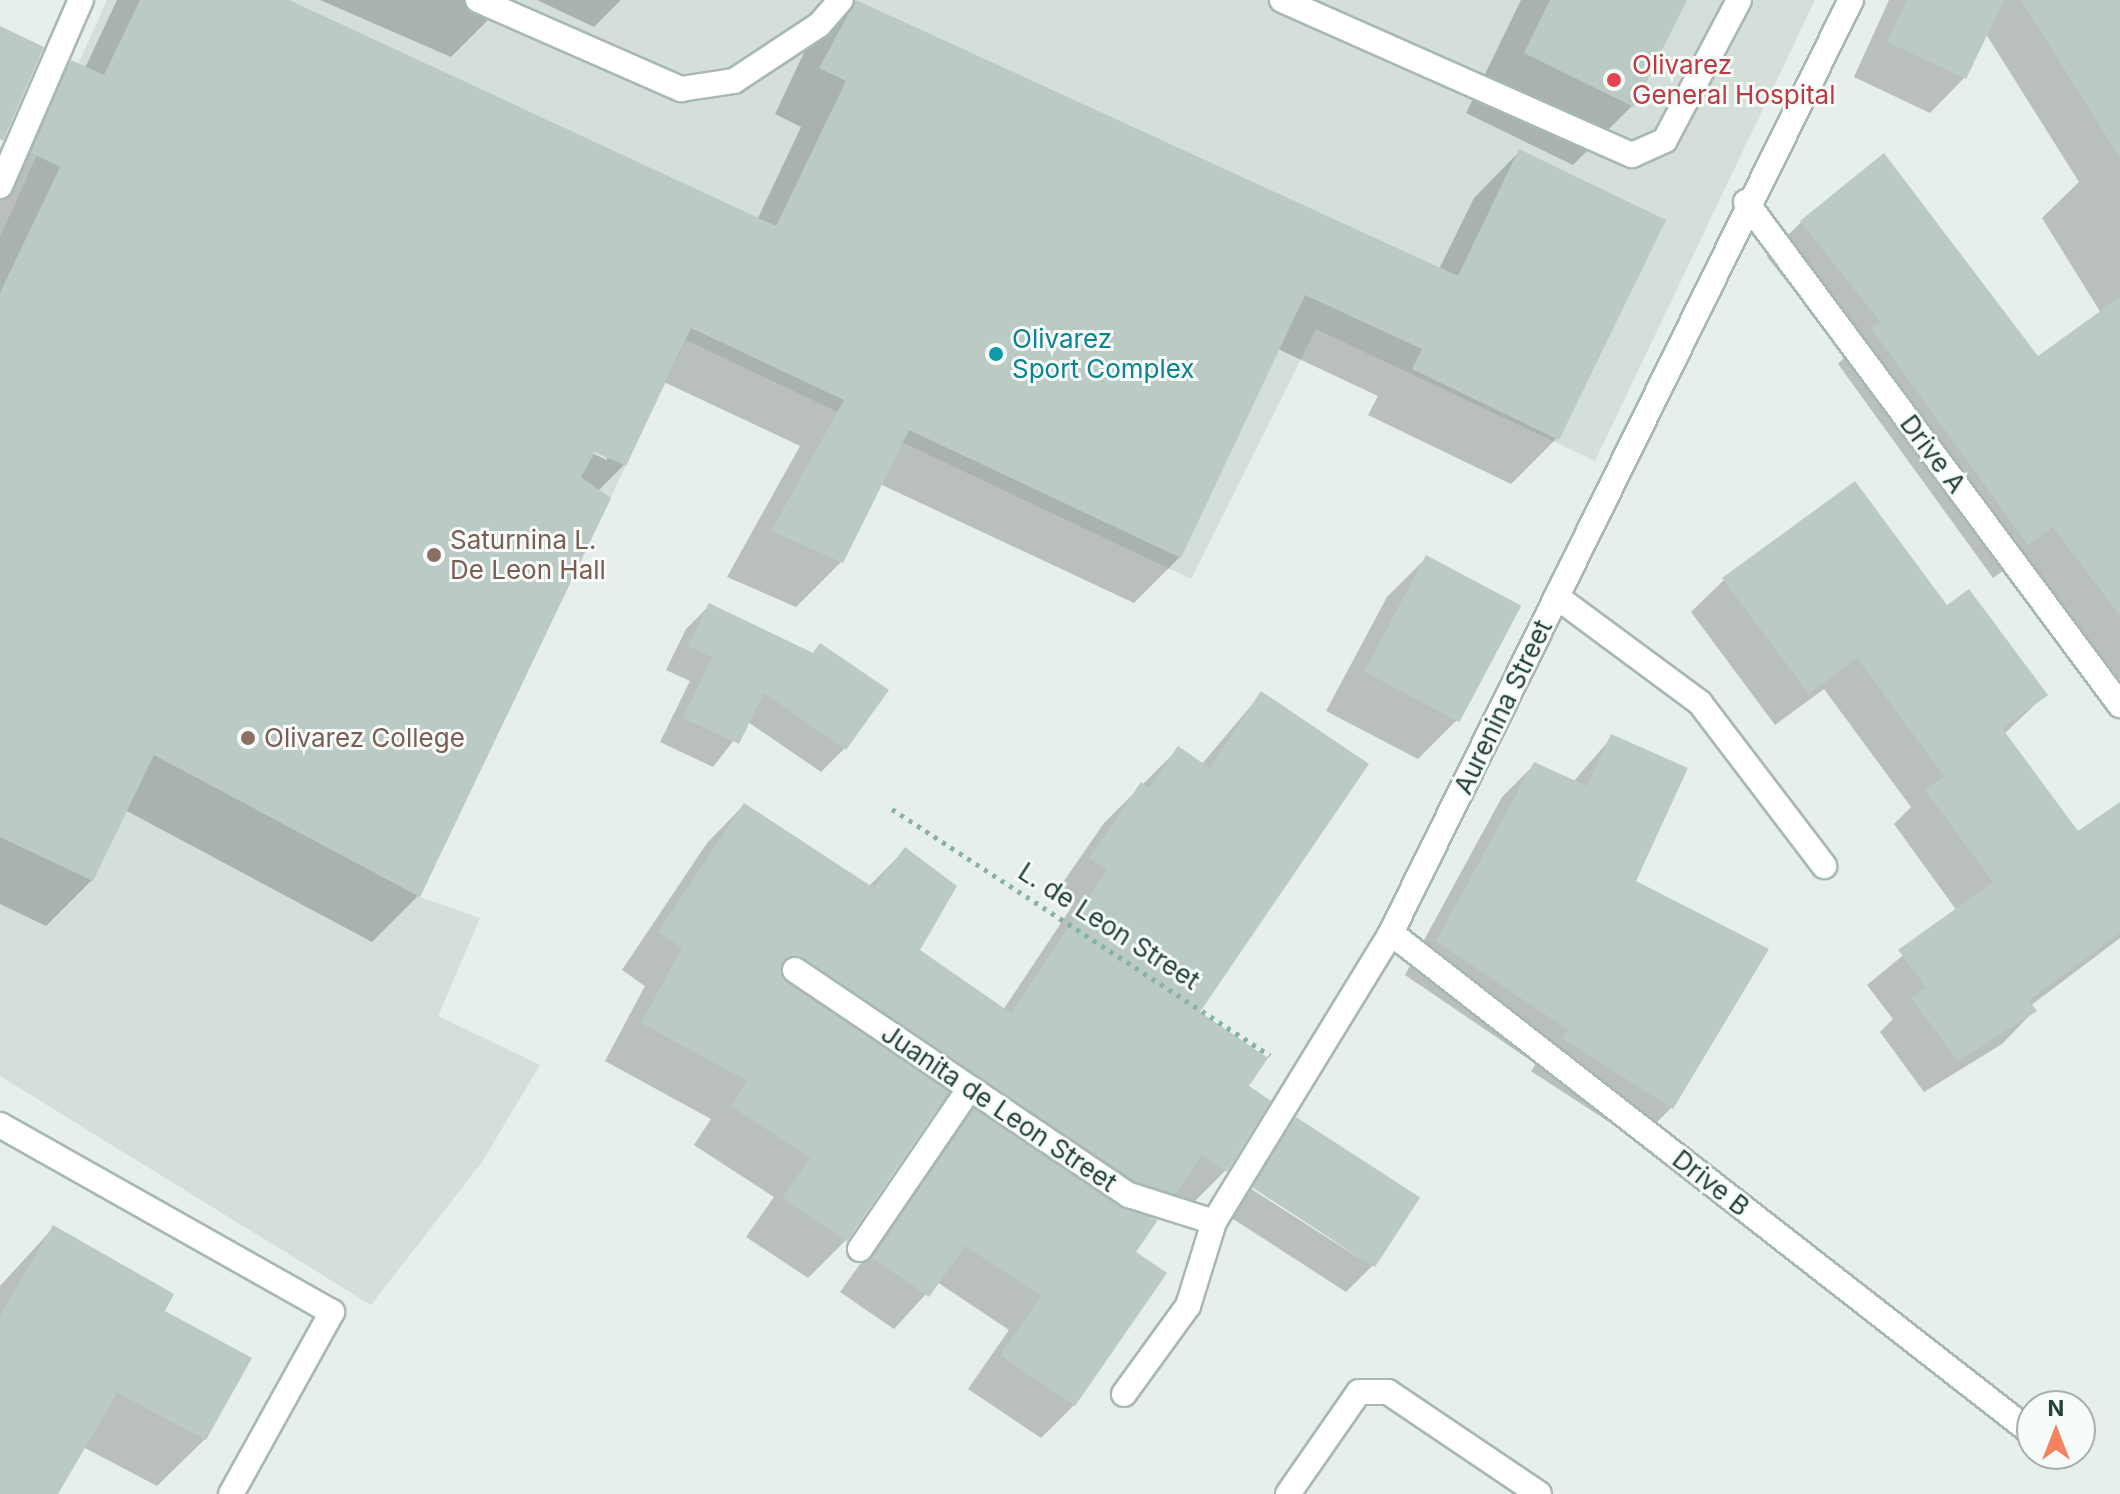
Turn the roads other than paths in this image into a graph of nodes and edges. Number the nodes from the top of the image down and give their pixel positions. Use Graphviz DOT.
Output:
graph roads {
  1 [pos="81,0"];
  2 [pos="478,0"];
  3 [pos="841,0"];
  4 [pos="1282,0"];
  5 [pos="1739,0"];
  6 [pos="1851,0"];
  7 [pos="0,186"];
  8 [pos="1746,202"];
  9 [pos="1557,597"];
  10 [pos="2120,705"];
  11 [pos="1824,866"];
  12 [pos="1391,933"];
  13 [pos="795,970"];
  14 [pos="970,1088"];
  15 [pos="0,1125"];
  16 [pos="1214,1222"];
  17 [pos="860,1249"];
  18 [pos="1124,1394"];
  19 [pos="2016,1421"];
  20 [pos="231,1494"];
  21 [pos="1288,1494"];
  22 [pos="1539,1494"];
  1 -- 7 [label="street"];
  2 -- 3 [label="street"];
  4 -- 5 [label="street"];
  6 -- 8 [label="street, Aurenina Street"];
  8 -- 9 [label="street, Aurenina Street"];
  8 -- 10 [label="street, Drive A"];
  9 -- 11 [label="street"];
  9 -- 12 [label="street, Aurenina Street"];
  12 -- 16 [label="street, Aurenina Street"];
  12 -- 19 [label="street, Drive B"];
  13 -- 14 [label="street, Juanita de Leon Street"];
  14 -- 16 [label="street, Juanita de Leon Street"];
  14 -- 17 [label="street"];
  15 -- 20 [label="street"];
  16 -- 18 [label="street, Aurenina Street"];
  21 -- 22 [label="street"];
}
